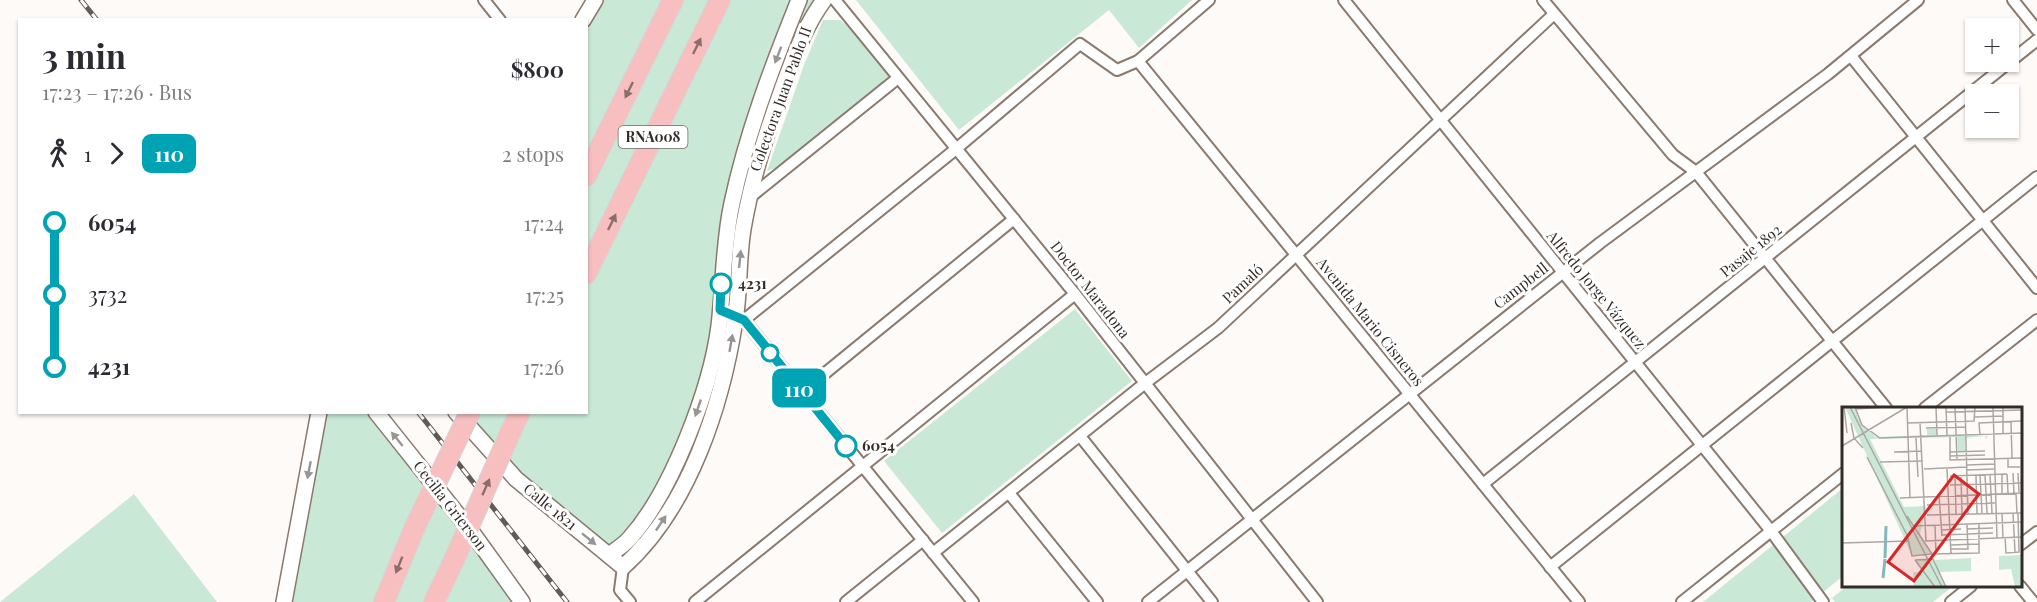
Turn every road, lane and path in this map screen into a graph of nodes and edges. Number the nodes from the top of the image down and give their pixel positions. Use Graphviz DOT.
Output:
graph roads {
  1 [pos="484,0"];
  2 [pos="595,0"];
  3 [pos="674,0"];
  4 [pos="720,0"];
  5 [pos="799,0"];
  6 [pos="824,0"];
  7 [pos="835,0"];
  8 [pos="1209,0"];
  9 [pos="1344,0"];
  10 [pos="1543,0"];
  11 [pos="1918,0"];
  12 [pos="2013,0"];
  13 [pos="1554,14"];
  14 [pos="498,18"];
  15 [pos="584,18"];
  16 [pos="2037,30"];
  17 [pos="2037,40"];
  18 [pos="1851,56"];
  19 [pos="1138,61"];
  20 [pos="898,78"];
  21 [pos="1441,120"];
  22 [pos="1916,137"];
  23 [pos="956,149"];
  24 [pos="588,172"];
  25 [pos="1696,172"];
  26 [pos="2037,177"];
  27 [pos="749,198"];
  28 [pos="1014,219"];
  29 [pos="1983,220"];
  30 [pos="1296,255"];
  31 [pos="1765,258"];
  32 [pos="588,270"];
  33 [pos="1563,273"];
  34 [pos="2037,288"];
  35 [pos="1075,294"];
  36 [pos="720,310"];
  37 [pos="740,319"];
  38 [pos="2037,320"];
  39 [pos="1832,341"];
  40 [pos="1635,363"];
  41 [pos="1144,384"];
  42 [pos="802,392"];
  43 [pos="1410,394"];
  44 [pos="1885,407"];
  45 [pos="1926,407"];
  46 [pos="319,414"];
  47 [pos="378,414"];
  48 [pos="458,414"];
  49 [pos="469,414"];
  50 [pos="518,414"];
  51 [pos="1080,436"];
  52 [pos="1702,446"];
  53 [pos="863,466"];
  54 [pos="1842,475"];
  55 [pos="1483,484"];
  56 [pos="1009,493"];
  57 [pos="1251,518"];
  58 [pos="1771,531"];
  59 [pos="2037,532"];
  60 [pos="923,540"];
  61 [pos="2022,543"];
  62 [pos="933,553"];
  63 [pos="609,555"];
  64 [pos="623,567"];
  65 [pos="1550,567"];
  66 [pos="1187,571"];
  67 [pos="1969,587"];
  68 [pos="2022,587"];
  69 [pos="284,602"];
  70 [pos="384,602"];
  71 [pos="434,602"];
  72 [pos="522,602"];
  73 [pos="630,602"];
  74 [pos="695,602"];
  75 [pos="846,602"];
  76 [pos="974,602"];
  77 [pos="1097,602"];
  78 [pos="1148,602"];
  79 [pos="1212,602"];
  80 [pos="1317,602"];
  81 [pos="1579,602"];
  82 [pos="1682,602"];
  83 [pos="1822,602"];
  84 [pos="1951,602"];
  85 [pos="2033,602"];
  1 -- 14 [label="street"];
  2 -- 15 [label="main road"];
  3 -- 24 [label="highway, RNA008, one-way"];
  32 -- 4 [label="highway, RNA008, one-way"];
  5 -- 36 [label="main road, Colectora Juan Pablo II, one-way"];
  6 -- 27 [label="main road, Colectora Juan Pablo II"];
  7 -- 20 [label="street, Doctor Maradona"];
  8 -- 19 [label="street"];
  9 -- 21 [label="street, Alfredo Jorge Vázquez"];
  10 -- 13 [label="street"];
  11 -- 18 [label="street, Campbell"];
  12 -- 16 [label="street"];
  13 -- 21 [label="street, Pamaló"];
  13 -- 25 [label="street"];
  17 -- 22 [label="street, Pasaje 1892"];
  18 -- 22 [label="street"];
  18 -- 25 [label="street, Campbell"];
  19 -- 23 [label="street"];
  19 -- 30 [label="street, Avenida Mario Cisneros"];
  20 -- 23 [label="street, Doctor Maradona"];
  20 -- 27 [label="street"];
  21 -- 30 [label="street, Pamaló"];
  21 -- 33 [label="street, Alfredo Jorge Vázquez"];
  22 -- 29 [label="street"];
  22 -- 31 [label="street, Pasaje 1892"];
  23 -- 28 [label="street, Doctor Maradona"];
  23 -- 37 [label="street"];
  25 -- 31 [label="street"];
  25 -- 33 [label="street, Campbell"];
  26 -- 29 [label="street"];
  37 -- 27 [label="main road, Colectora Juan Pablo II, one-way"];
  28 -- 35 [label="street, Doctor Maradona"];
  28 -- 42 [label="street"];
  29 -- 34 [label="street"];
  29 -- 39 [label="street"];
  30 -- 41 [label="street, Pamaló"];
  30 -- 43 [label="street, Avenida Mario Cisneros"];
  31 -- 39 [label="street"];
  31 -- 40 [label="street, Pasaje 1892"];
  33 -- 40 [label="street, Alfredo Jorge Vázquez"];
  33 -- 43 [label="street, Campbell"];
  35 -- 41 [label="street, Doctor Maradona"];
  35 -- 53 [label="street"];
  36 -- 37 [label="street"];
  36 -- 63 [label="main road, Colectora Juan Pablo II, one-way"];
  37 -- 42 [label="street"];
  64 -- 37 [label="main road, Colectora Juan Pablo II, one-way"];
  38 -- 45 [label="street"];
  39 -- 44 [label="street"];
  39 -- 52 [label="street"];
  40 -- 52 [label="street, Alfredo Jorge Vázquez"];
  40 -- 55 [label="street, Pasaje 1892"];
  41 -- 51 [label="street, Pamaló"];
  41 -- 57 [label="street, Doctor Maradona"];
  42 -- 53 [label="street"];
  43 -- 55 [label="street, Avenida Mario Cisneros"];
  43 -- 57 [label="street, Campbell"];
  46 -- 69 [label="main road, one-way"];
  72 -- 47 [label="main road, Cecilia Grierson, one-way"];
  48 -- 63 [label="main road, Calle 1821, one-way"];
  49 -- 70 [label="highway, one-way, bridge"];
  71 -- 50 [label="highway, one-way, bridge"];
  51 -- 56 [label="street, Pamaló"];
  51 -- 66 [label="street"];
  52 -- 58 [label="street, Alfredo Jorge Vázquez"];
  52 -- 65 [label="street"];
  53 -- 60 [label="street"];
  53 -- 74 [label="street"];
  54 -- 58 [label="street"];
  55 -- 65 [label="street, Avenida Mario Cisneros"];
  56 -- 62 [label="street, Pamaló"];
  56 -- 77 [label="street"];
  57 -- 66 [label="street, Campbell"];
  57 -- 80 [label="street, Doctor Maradona"];
  58 -- 82 [label="street"];
  58 -- 83 [label="street, Alfredo Jorge Vázquez"];
  59 -- 61 [label="street"];
  60 -- 62 [label="street"];
  60 -- 75 [label="street"];
  62 -- 76 [label="street"];
  63 -- 64 [label="main road, Calle 1821"];
  64 -- 73 [label="street"];
  65 -- 81 [label="street, Avenida Mario Cisneros"];
  66 -- 78 [label="street, Campbell"];
  66 -- 79 [label="street"];
  67 -- 84 [label="street"];
  68 -- 85 [label="street"];
}
